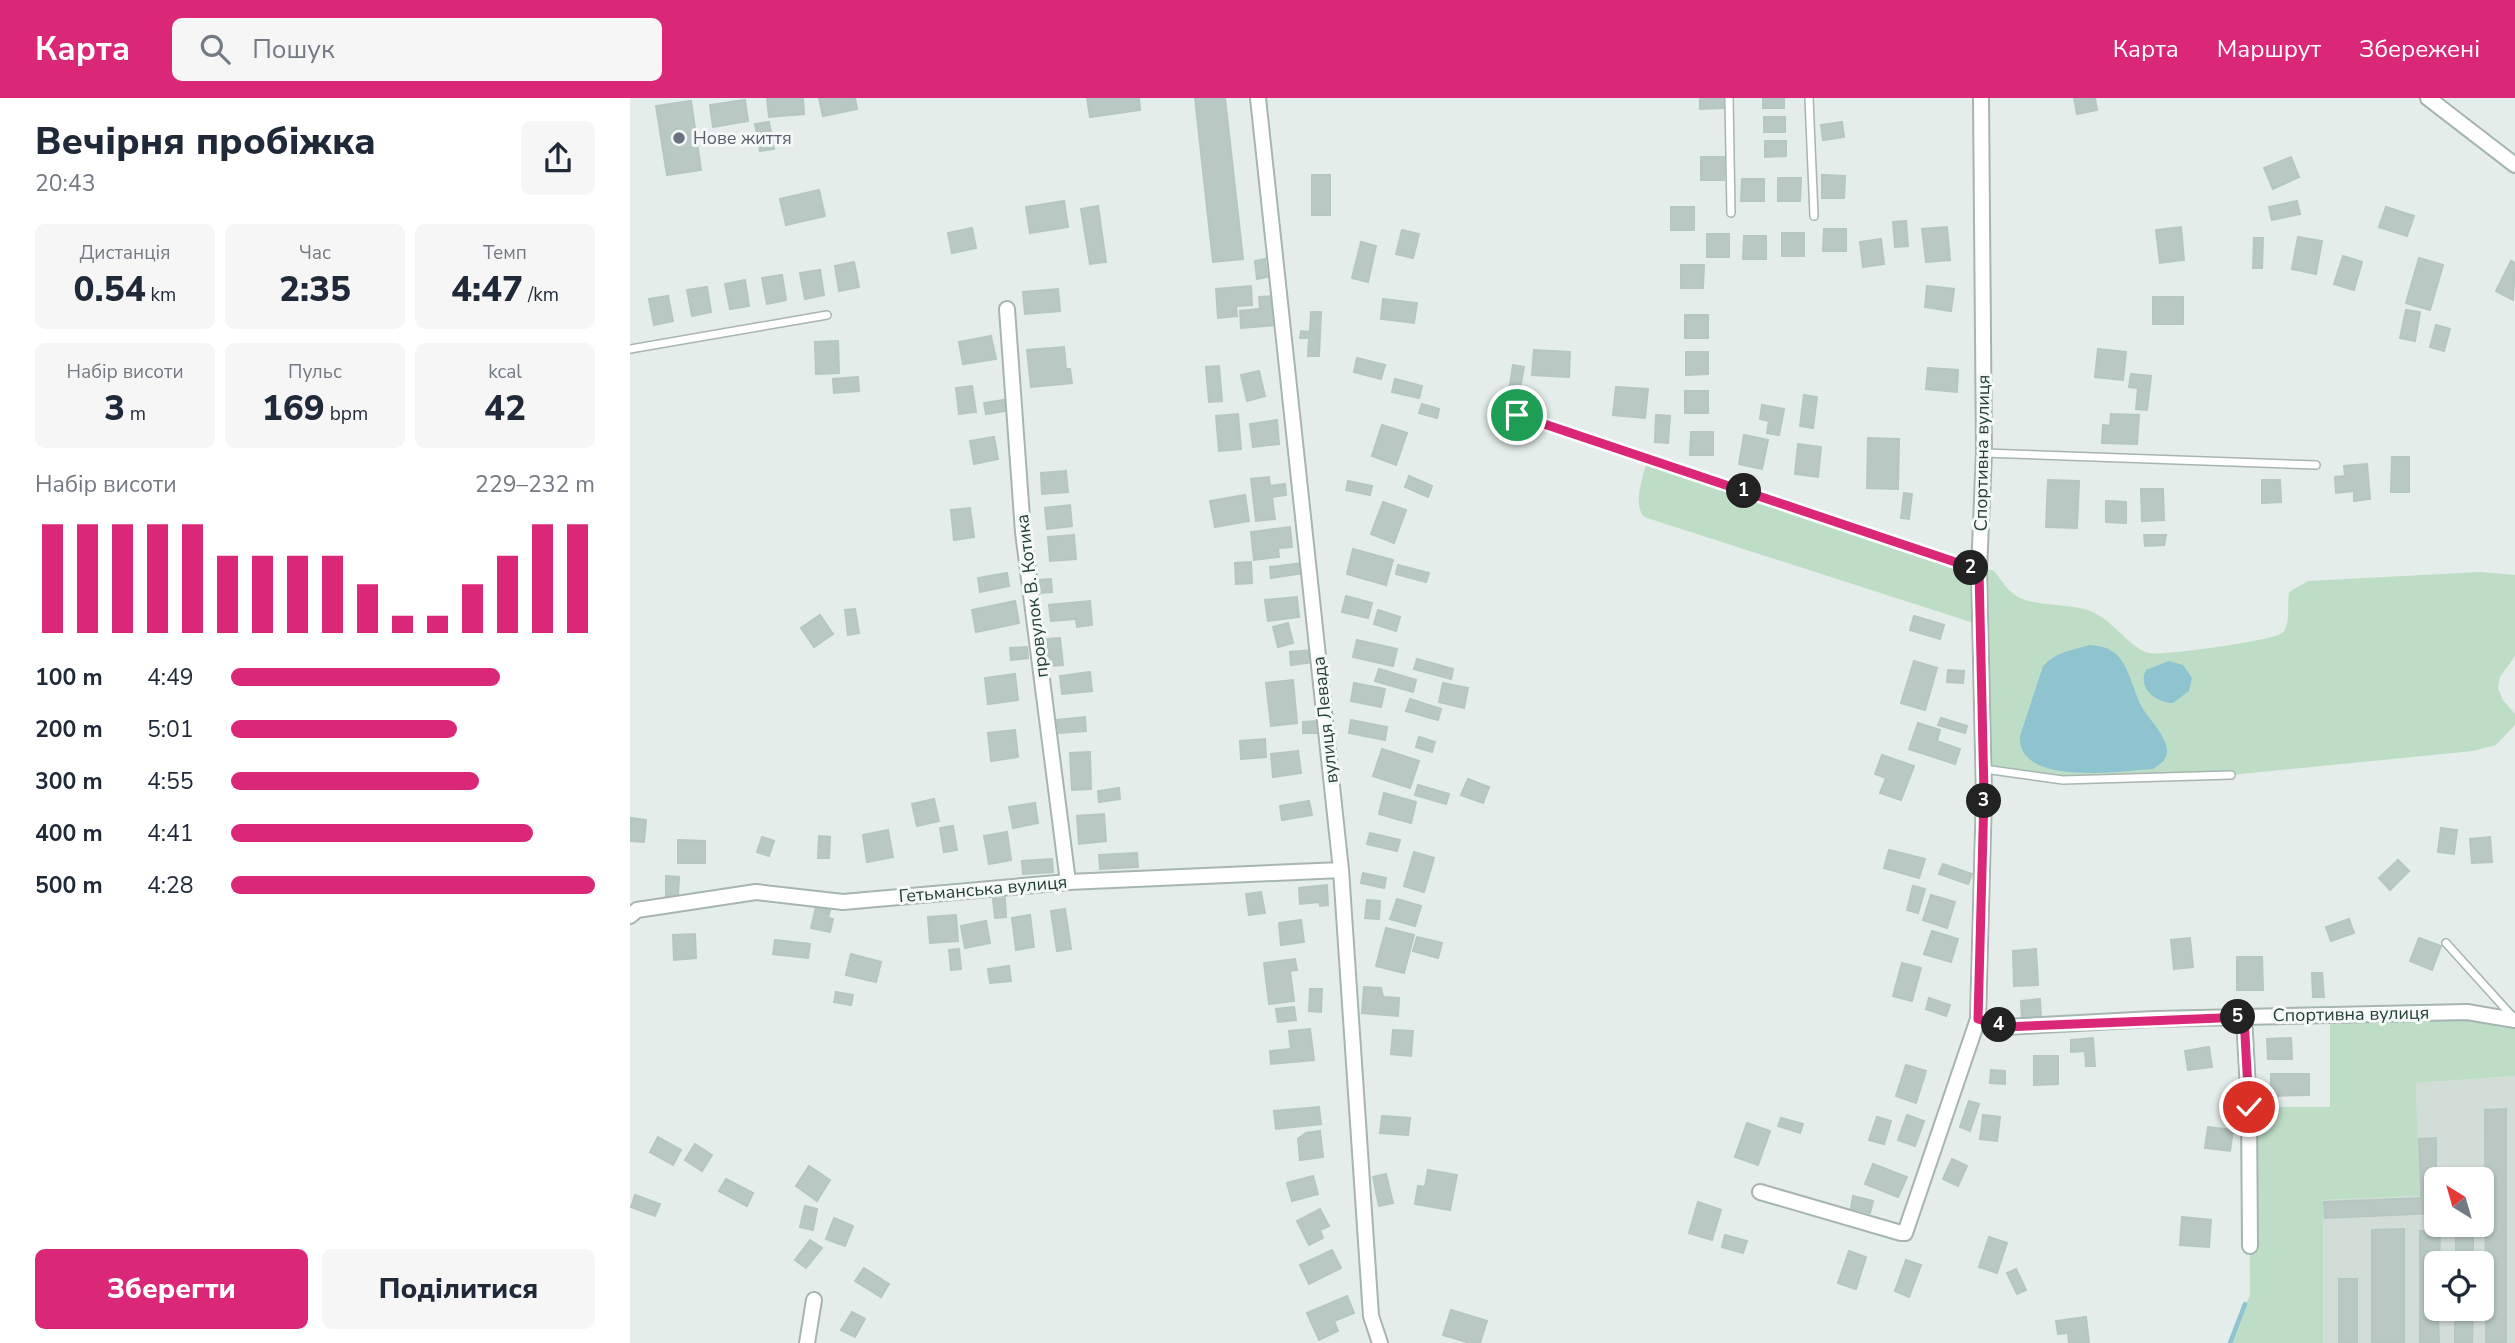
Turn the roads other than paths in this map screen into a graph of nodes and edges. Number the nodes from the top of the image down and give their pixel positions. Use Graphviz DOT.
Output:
graph roads {
  1 [pos="1258,98"];
  2 [pos="1729,98"];
  3 [pos="1809,98"];
  4 [pos="1981,98"];
  5 [pos="2428,98"];
  6 [pos="2515,165"];
  7 [pos="1731,213"];
  8 [pos="1814,216"];
  9 [pos="1007,309"];
  10 [pos="827,315"];
  11 [pos="630,349"];
  12 [pos="1517,415"];
  13 [pos="1984,453"];
  14 [pos="2316,465"];
  15 [pos="1979,570"];
  16 [pos="1983,769"];
  17 [pos="2231,775"];
  18 [pos="1341,870"];
  19 [pos="1068,882"];
  20 [pos="630,916"];
  21 [pos="2446,943"];
  22 [pos="2244,1017"];
  23 [pos="1978,1019"];
  24 [pos="2515,1020"];
  25 [pos="1760,1192"];
  26 [pos="2250,1246"];
  27 [pos="814,1300"];
  28 [pos="807,1343"];
  29 [pos="1380,1343"];
  1 -- 18 [label="street, вулиця Левада"];
  2 -- 7 [label="lane"];
  3 -- 8 [label="lane"];
  4 -- 13 [label="street, Спортивна вулиця"];
  5 -- 6 [label="street"];
  9 -- 19 [label="street, провулок В. Котика"];
  10 -- 11 [label="lane"];
  12 -- 15 [label="lane"];
  13 -- 14 [label="lane"];
  13 -- 15 [label="street, Спортивна вулиця"];
  15 -- 16 [label="street, Спортивна вулиця"];
  16 -- 17 [label="lane"];
  16 -- 23 [label="street, Спортивна вулиця"];
  18 -- 19 [label="street, Гетьманська вулиця"];
  18 -- 29 [label="street, вулиця Левада"];
  19 -- 20 [label="street, Гетьманська вулиця"];
  21 -- 24 [label="lane"];
  22 -- 23 [label="street, Спортивна вулиця"];
  22 -- 24 [label="street, Спортивна вулиця"];
  22 -- 26 [label="street"];
  23 -- 25 [label="street, Спортивна вулиця"];
  27 -- 28 [label="street"];
}
